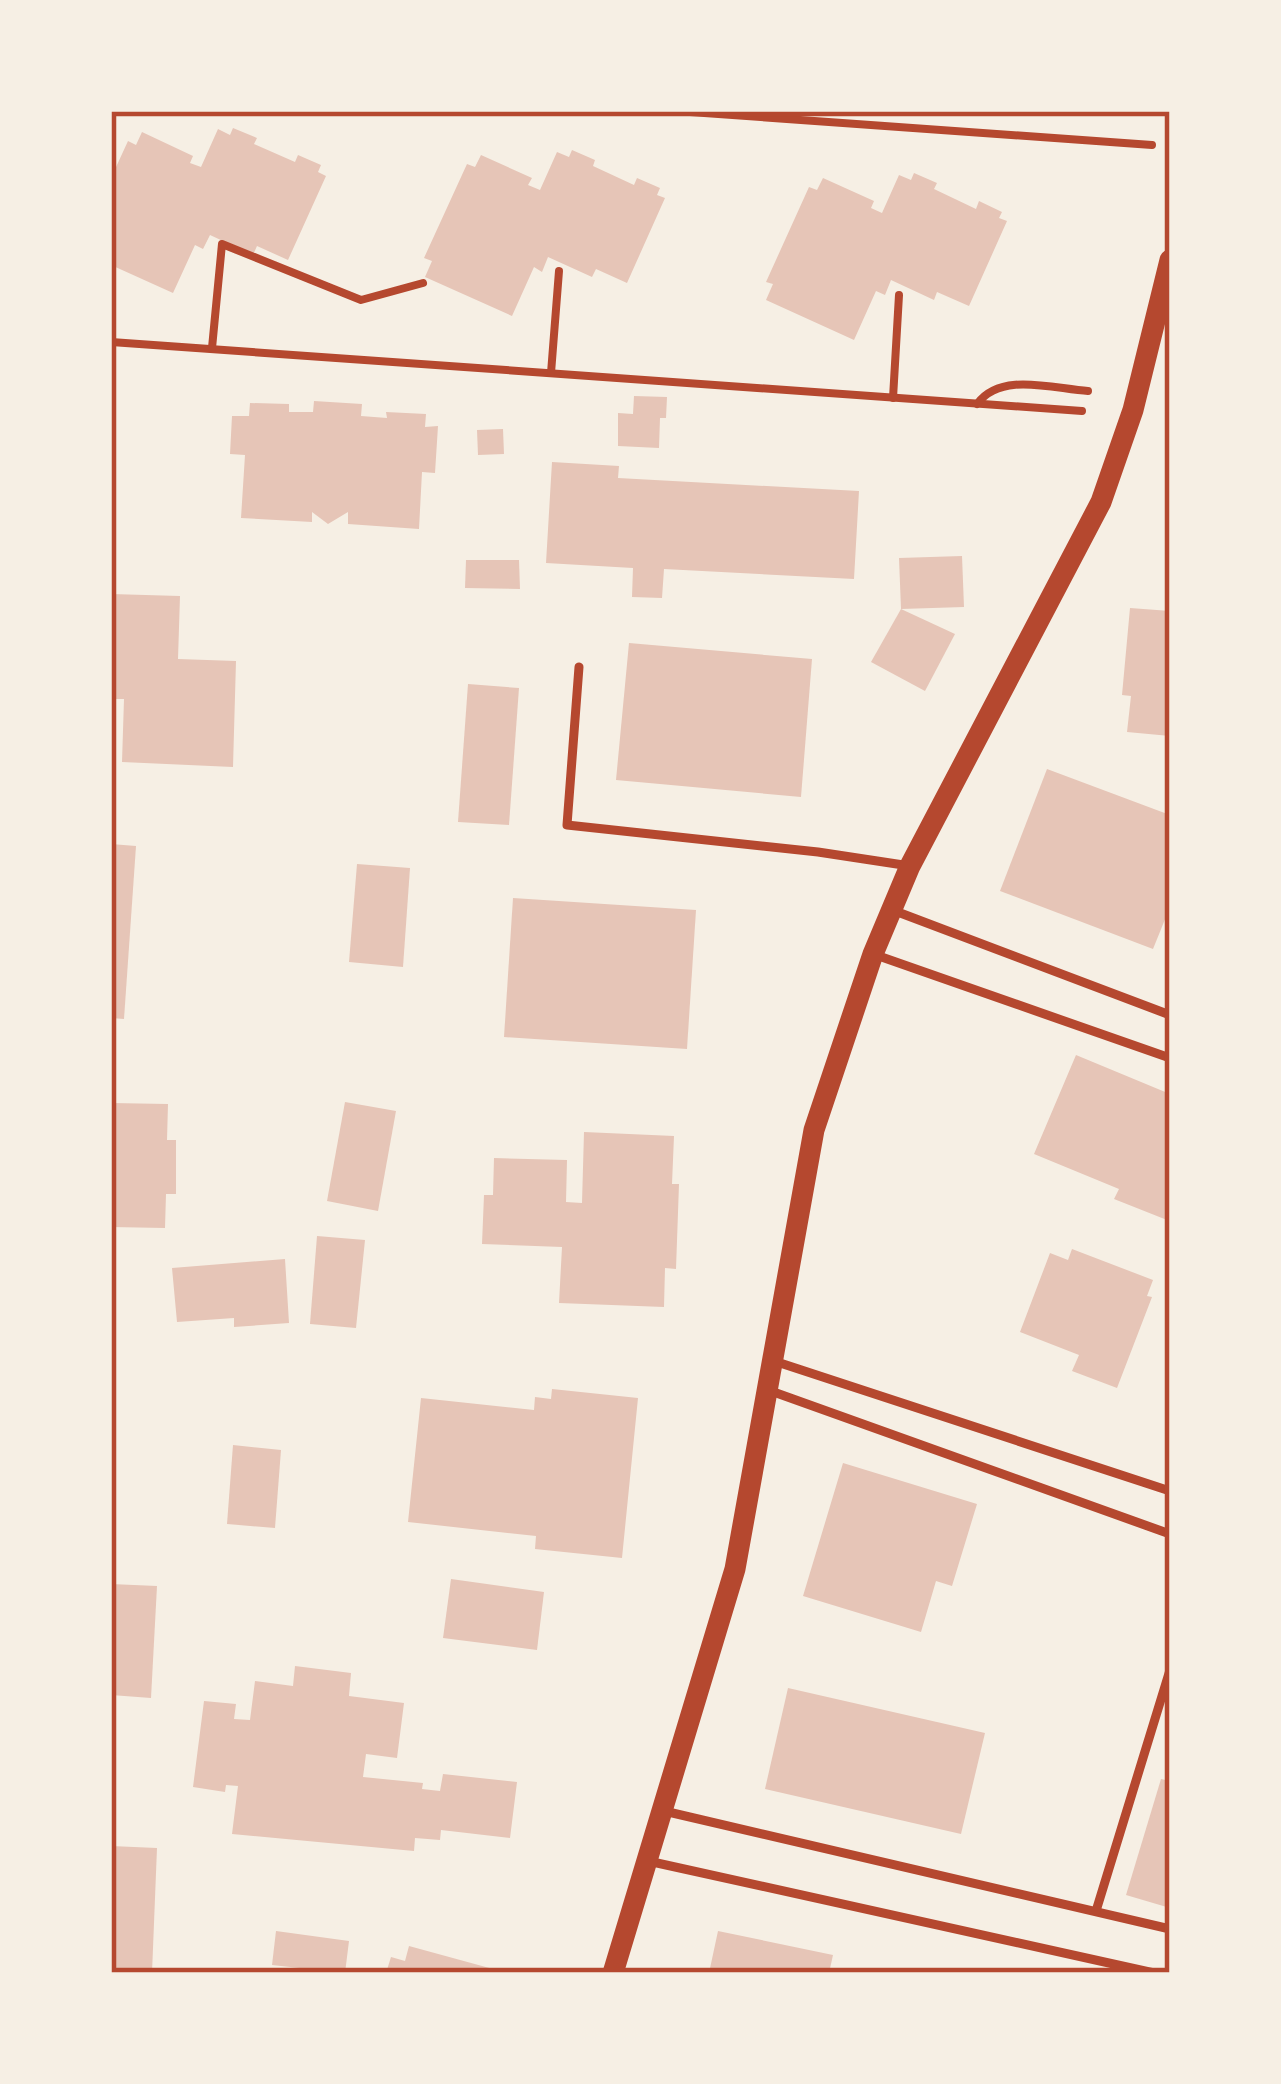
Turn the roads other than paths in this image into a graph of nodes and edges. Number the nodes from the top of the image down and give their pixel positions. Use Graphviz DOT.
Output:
graph roads {
  1 [pos="1170,260"];
  2 [pos="579,668"];
  3 [pos="910,866"];
  4 [pos="890,909"];
  5 [pos="873,955"];
  6 [pos="1170,1016"];
  7 [pos="1170,1058"];
  8 [pos="774,1360"];
  9 [pos="768,1390"];
  10 [pos="1170,1492"];
  11 [pos="1170,1534"];
  12 [pos="1170,1670"];
  13 [pos="664,1811"];
  14 [pos="649,1861"];
  15 [pos="1096,1911"];
  16 [pos="1170,1929"];
  17 [pos="614,1973"];
  18 [pos="1154,1973"];
  1 -- 3 [label="street"];
  2 -- 3 [label="lane"];
  3 -- 4 [label="street"];
  4 -- 5 [label="street"];
  4 -- 6 [label="lane"];
  5 -- 7 [label="lane"];
  5 -- 8 [label="street"];
  8 -- 9 [label="street"];
  8 -- 10 [label="lane"];
  9 -- 11 [label="lane"];
  9 -- 13 [label="street"];
  12 -- 15 [label="lane"];
  13 -- 14 [label="street"];
  13 -- 15 [label="lane"];
  14 -- 17 [label="street"];
  14 -- 18 [label="lane"];
  15 -- 16 [label="lane"];
}
